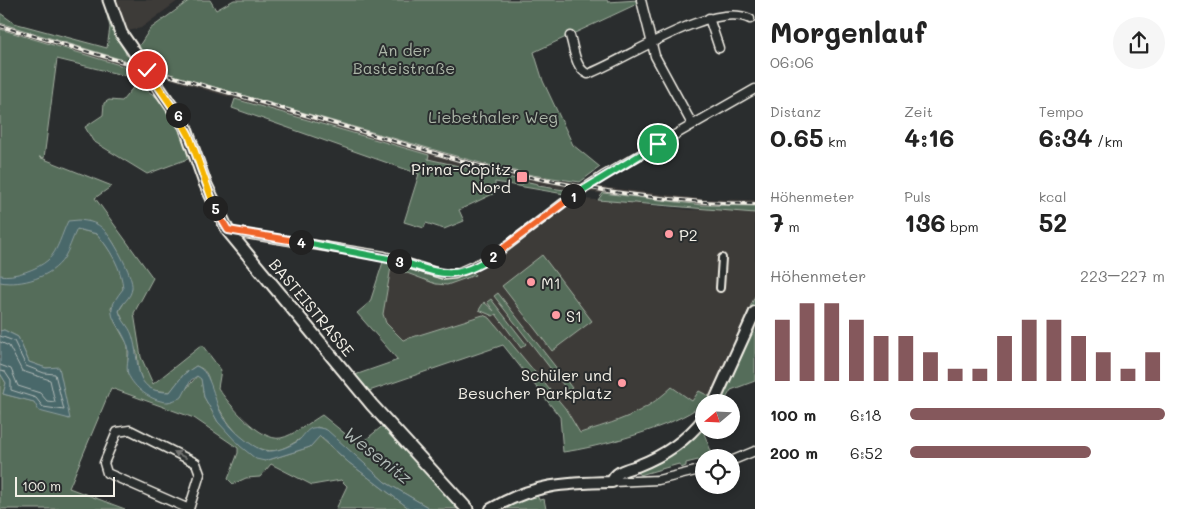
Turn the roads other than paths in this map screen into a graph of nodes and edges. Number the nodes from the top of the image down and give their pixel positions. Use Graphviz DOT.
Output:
graph roads {
  1 [pos="109,0"];
  2 [pos="641,0"];
  3 [pos="709,18"];
  4 [pos="750,19"];
  5 [pos="570,36"];
  6 [pos="650,43"];
  7 [pos="719,48"];
  8 [pos="755,89"];
  9 [pos="692,124"];
  10 [pos="228,230"];
  11 [pos="722,258"];
  12 [pos="720,288"];
  13 [pos="755,312"];
  14 [pos="718,394"];
  15 [pos="695,426"];
  16 [pos="755,451"];
  17 [pos="740,457"];
  18 [pos="695,471"];
  19 [pos="612,482"];
  20 [pos="189,509"];
  21 [pos="467,509"];
  22 [pos="492,509"];
  1 -- 10 [label="main road, BASTEISTRASSE"];
  2 -- 6 [label="street"];
  3 -- 4 [label="street"];
  3 -- 6 [label="street"];
  3 -- 7 [label="street"];
  5 -- 6 [label="street"];
  6 -- 9 [label="street"];
  8 -- 9 [label="street"];
  9 -- 10 [label="street"];
  10 -- 21 [label="main road, BASTEISTRASSE"];
  11 -- 12 [label="street"];
  13 -- 14 [label="street"];
  15 -- 19 [label="street"];
  16 -- 17 [label="street"];
  18 -- 19 [label="street"];
  19 -- 22 [label="street"];
  20 -- 20 [label="street, one-way"];
}
